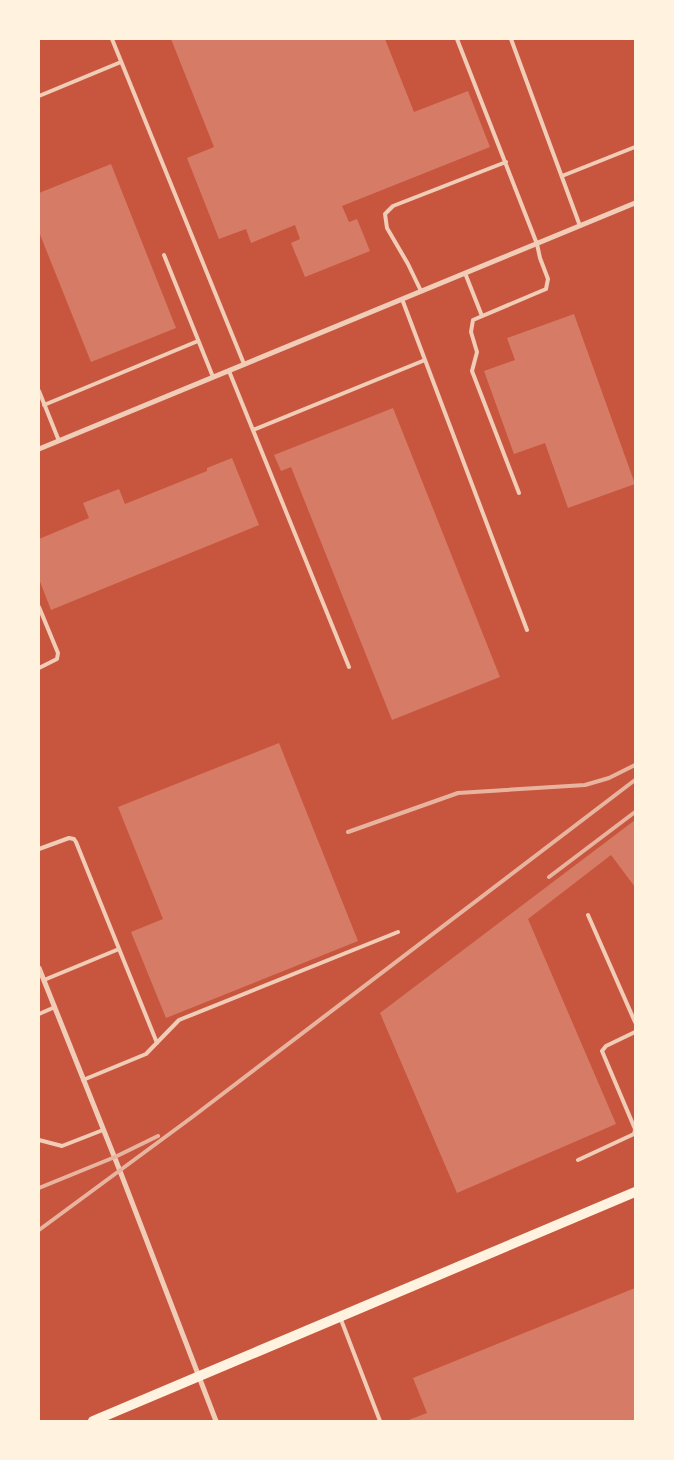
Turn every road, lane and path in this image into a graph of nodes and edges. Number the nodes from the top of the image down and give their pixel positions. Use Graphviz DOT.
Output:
graph roads {
  1 [pos="112,39"];
  2 [pos="457,39"];
  3 [pos="511,39"];
  4 [pos="121,62"];
  5 [pos="39,96"];
  6 [pos="635,147"];
  7 [pos="506,162"];
  8 [pos="562,176"];
  9 [pos="635,203"];
  10 [pos="580,226"];
  11 [pos="537,244"];
  12 [pos="164,255"];
  13 [pos="465,273"];
  14 [pos="421,291"];
  15 [pos="402,299"];
  16 [pos="482,316"];
  17 [pos="198,341"];
  18 [pos="425,360"];
  19 [pos="244,364"];
  20 [pos="229,371"];
  21 [pos="213,377"];
  22 [pos="39,391"];
  23 [pos="44,405"];
  24 [pos="253,430"];
  25 [pos="59,441"];
  26 [pos="39,448"];
  27 [pos="519,493"];
  28 [pos="39,607"];
  29 [pos="527,630"];
  30 [pos="349,667"];
  31 [pos="39,668"];
  32 [pos="39,849"];
  33 [pos="588,916"];
  34 [pos="398,932"];
  35 [pos="119,949"];
  36 [pos="39,968"];
  37 [pos="44,980"];
  38 [pos="55,1007"];
  39 [pos="39,1014"];
  40 [pos="635,1022"];
  41 [pos="635,1032"];
  42 [pos="157,1042"];
  43 [pos="83,1080"];
  44 [pos="635,1129"];
  45 [pos="103,1130"];
  46 [pos="39,1140"];
  47 [pos="578,1160"];
  48 [pos="635,1192"];
  49 [pos="340,1317"];
  50 [pos="199,1377"];
  51 [pos="93,1421"];
  52 [pos="216,1421"];
  53 [pos="380,1421"];
  1 -- 4 [label="lane"];
  2 -- 7 [label="lane"];
  3 -- 8 [label="lane"];
  4 -- 5 [label="lane"];
  4 -- 19 [label="lane"];
  6 -- 8 [label="lane"];
  7 -- 11 [label="lane"];
  7 -- 14 [label="lane"];
  8 -- 10 [label="lane"];
  9 -- 10 [label="street"];
  10 -- 11 [label="street"];
  11 -- 13 [label="street"];
  11 -- 16 [label="lane"];
  12 -- 17 [label="lane"];
  13 -- 14 [label="street"];
  13 -- 16 [label="lane"];
  14 -- 15 [label="street"];
  15 -- 18 [label="lane"];
  15 -- 19 [label="street"];
  16 -- 27 [label="lane"];
  17 -- 21 [label="lane"];
  17 -- 23 [label="lane"];
  18 -- 24 [label="lane"];
  18 -- 29 [label="lane"];
  19 -- 20 [label="street"];
  20 -- 21 [label="street"];
  20 -- 24 [label="lane"];
  21 -- 25 [label="street"];
  22 -- 23 [label="lane"];
  23 -- 25 [label="lane"];
  24 -- 30 [label="lane"];
  25 -- 26 [label="street"];
  28 -- 31 [label="lane"];
  32 -- 35 [label="lane"];
  33 -- 40 [label="lane"];
  34 -- 42 [label="lane"];
  35 -- 37 [label="lane"];
  35 -- 42 [label="lane"];
  36 -- 37 [label="street"];
  37 -- 38 [label="street"];
  38 -- 39 [label="lane"];
  38 -- 43 [label="street"];
  41 -- 44 [label="lane"];
  42 -- 43 [label="lane"];
  43 -- 45 [label="street"];
  44 -- 47 [label="lane"];
  45 -- 46 [label="lane"];
  45 -- 50 [label="street"];
  48 -- 49 [label="main road"];
  49 -- 50 [label="main road"];
  49 -- 53 [label="lane"];
  50 -- 51 [label="main road"];
  50 -- 52 [label="street"];
}
